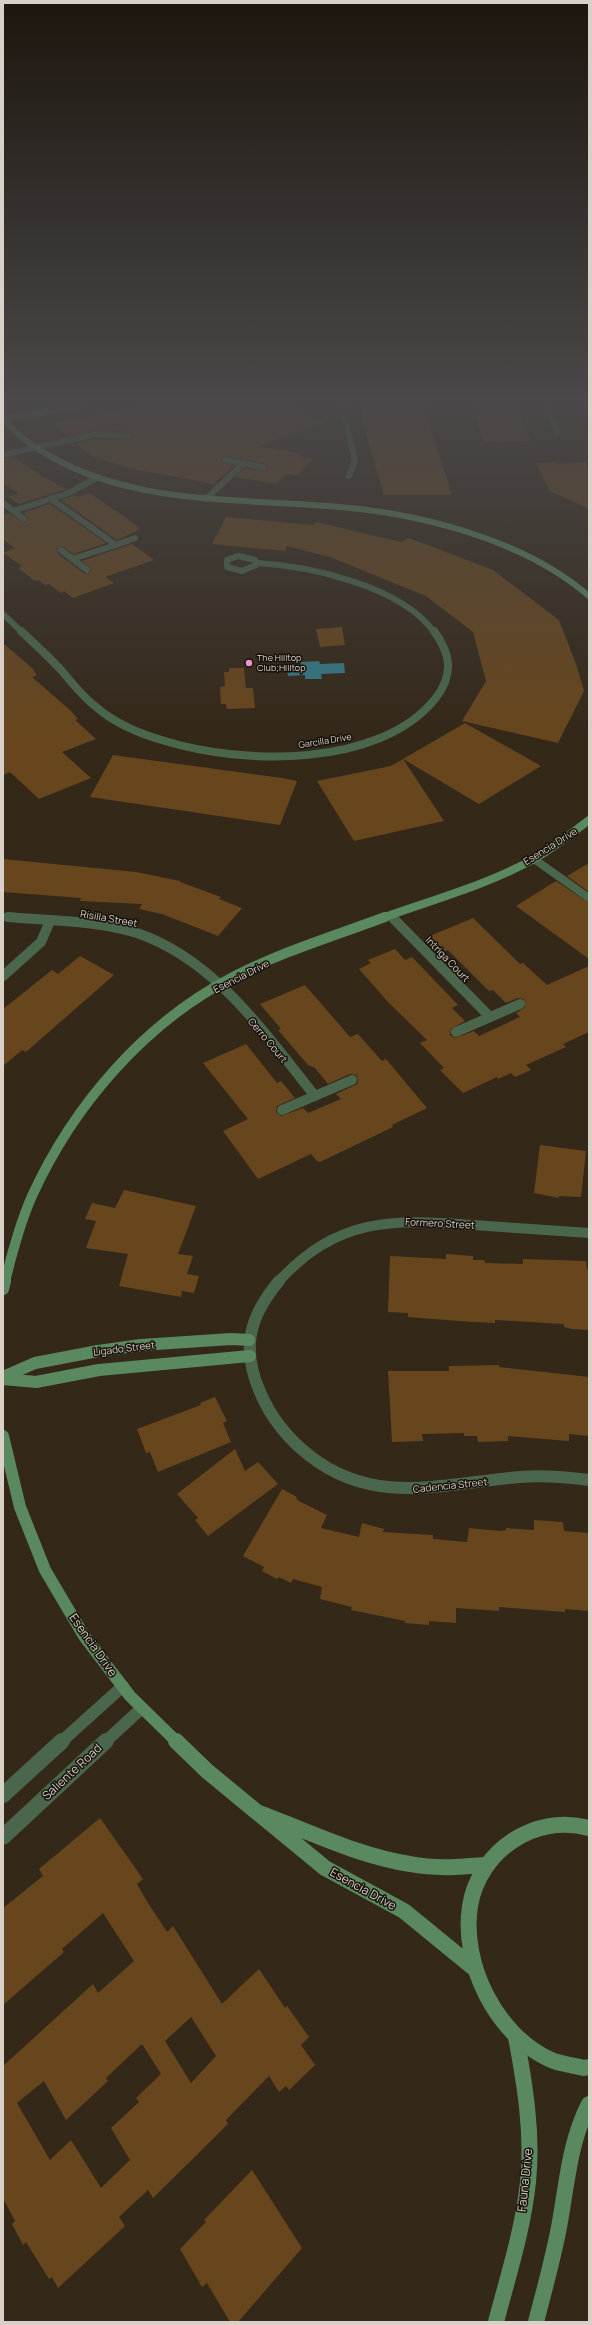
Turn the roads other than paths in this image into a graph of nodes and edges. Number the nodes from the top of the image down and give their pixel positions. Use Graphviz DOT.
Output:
graph roads {
  1 [pos="16,514"];
  2 [pos="72,514"];
  3 [pos="388,514"];
  4 [pos="24,519"];
  5 [pos="135,538"];
  6 [pos="116,545"];
  7 [pos="61,550"];
  8 [pos="72,559"];
  9 [pos="257,563"];
  10 [pos="87,570"];
  11 [pos="589,596"];
  12 [pos="3,614"];
  13 [pos="589,820"];
  14 [pos="534,859"];
  15 [pos="589,898"];
  16 [pos="391,916"];
  17 [pos="3,917"];
  18 [pos="50,921"];
  19 [pos="3,976"];
  20 [pos="221,984"];
  21 [pos="520,1004"];
  22 [pos="490,1017"];
  23 [pos="456,1032"];
  24 [pos="352,1080"];
  25 [pos="315,1096"];
  26 [pos="282,1110"];
  27 [pos="589,1233"];
  28 [pos="3,1289"];
  29 [pos="249,1340"];
  30 [pos="250,1356"];
  31 [pos="3,1378"];
  32 [pos="3,1436"];
  33 [pos="589,1480"];
  34 [pos="122,1686"];
  35 [pos="142,1708"];
  36 [pos="3,1795"];
  37 [pos="252,1810"];
  38 [pos="589,1828"];
  39 [pos="3,1837"];
  40 [pos="487,1866"];
  41 [pos="474,1969"];
  42 [pos="516,2037"];
  43 [pos="589,2067"];
  44 [pos="589,2104"];
  45 [pos="496,2322"];
  46 [pos="536,2322"];
  1 -- 4 [label="street"];
  2 -- 6 [label="street"];
  3 -- 11 [label="street"];
  5 -- 6 [label="street"];
  6 -- 8 [label="street"];
  7 -- 8 [label="street"];
  8 -- 10 [label="street"];
  9 -- 12 [label="street, Garcilla Drive"];
  13 -- 14 [label="street, Esencia Drive"];
  14 -- 15 [label="street"];
  14 -- 16 [label="street, Esencia Drive"];
  16 -- 20 [label="street, Esencia Drive"];
  16 -- 22 [label="street, Intriga Court"];
  17 -- 18 [label="street, Risilla Street"];
  18 -- 19 [label="street"];
  18 -- 20 [label="street, Risilla Street"];
  20 -- 25 [label="street, Cerro Court"];
  20 -- 28 [label="street, Esencia Drive"];
  21 -- 22 [label="street"];
  22 -- 23 [label="street"];
  24 -- 25 [label="street"];
  25 -- 26 [label="street"];
  27 -- 29 [label="street, Formero Street"];
  29 -- 30 [label="street, Cadencia Street"];
  29 -- 31 [label="street, Ligado Street"];
  30 -- 31 [label="street, Ligado Street"];
  30 -- 33 [label="street, Cadencia Street"];
  32 -- 34 [label="street, Esencia Drive"];
  34 -- 35 [label="street, Esencia Drive"];
  34 -- 36 [label="street"];
  35 -- 37 [label="street, Esencia Drive"];
  35 -- 39 [label="street, Saliente Road"];
  37 -- 40 [label="street, Esencia Drive"];
  37 -- 41 [label="street, Esencia Drive"];
  38 -- 40 [label="street, Esencia Drive"];
  40 -- 41 [label="street, Esencia Drive"];
  41 -- 42 [label="street, Esencia Drive"];
  42 -- 43 [label="street, Esencia Drive"];
  42 -- 45 [label="street, Fauna Drive"];
  44 -- 46 [label="street"];
}
